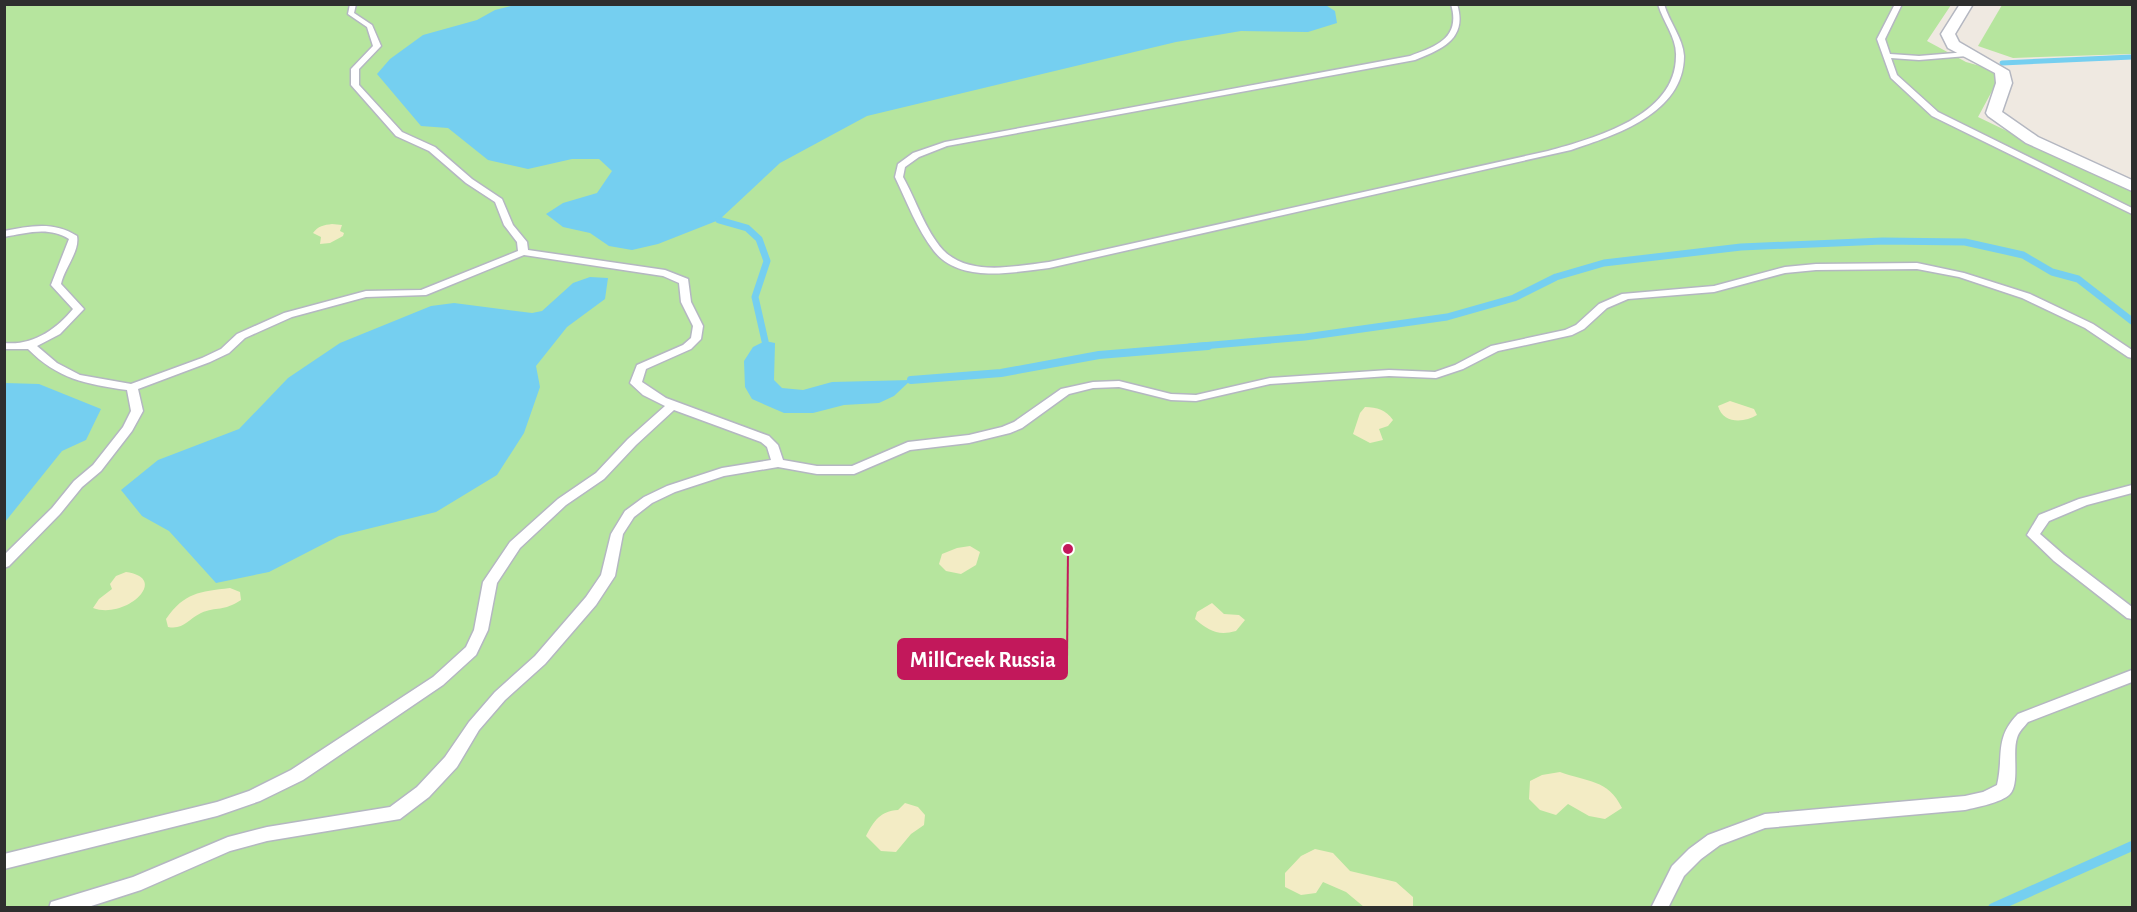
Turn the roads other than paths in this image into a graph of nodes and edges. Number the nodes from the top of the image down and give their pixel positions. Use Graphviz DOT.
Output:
graph roads {
  1 [pos="353,4"];
  2 [pos="1454,4"];
  3 [pos="1661,4"];
  4 [pos="1899,4"];
  5 [pos="1967,4"];
  6 [pos="1967,54"];
  7 [pos="1886,56"];
  8 [pos="2133,186"];
  9 [pos="2133,211"];
  10 [pos="4,234"];
  11 [pos="523,252"];
  12 [pos="30,345"];
  13 [pos="4,346"];
  14 [pos="2133,355"];
  15 [pos="132,387"];
  16 [pos="672,406"];
  17 [pos="778,463"];
  18 [pos="2133,489"];
  19 [pos="4,563"];
  20 [pos="2133,614"];
  21 [pos="2133,676"];
  22 [pos="4,862"];
  23 [pos="57,908"];
  24 [pos="1659,908"];
  1 -- 11 [label="lane"];
  2 -- 3 [label="lane"];
  4 -- 7 [label="lane"];
  5 -- 6 [label="street"];
  6 -- 7 [label="lane"];
  6 -- 8 [label="street"];
  7 -- 9 [label="lane"];
  10 -- 12 [label="lane"];
  11 -- 15 [label="lane"];
  11 -- 16 [label="lane"];
  12 -- 13 [label="lane"];
  12 -- 15 [label="lane"];
  14 -- 17 [label="lane"];
  15 -- 19 [label="lane"];
  16 -- 17 [label="lane"];
  16 -- 22 [label="lane"];
  17 -- 23 [label="lane"];
  18 -- 20 [label="lane"];
  21 -- 24 [label="lane"];
}
